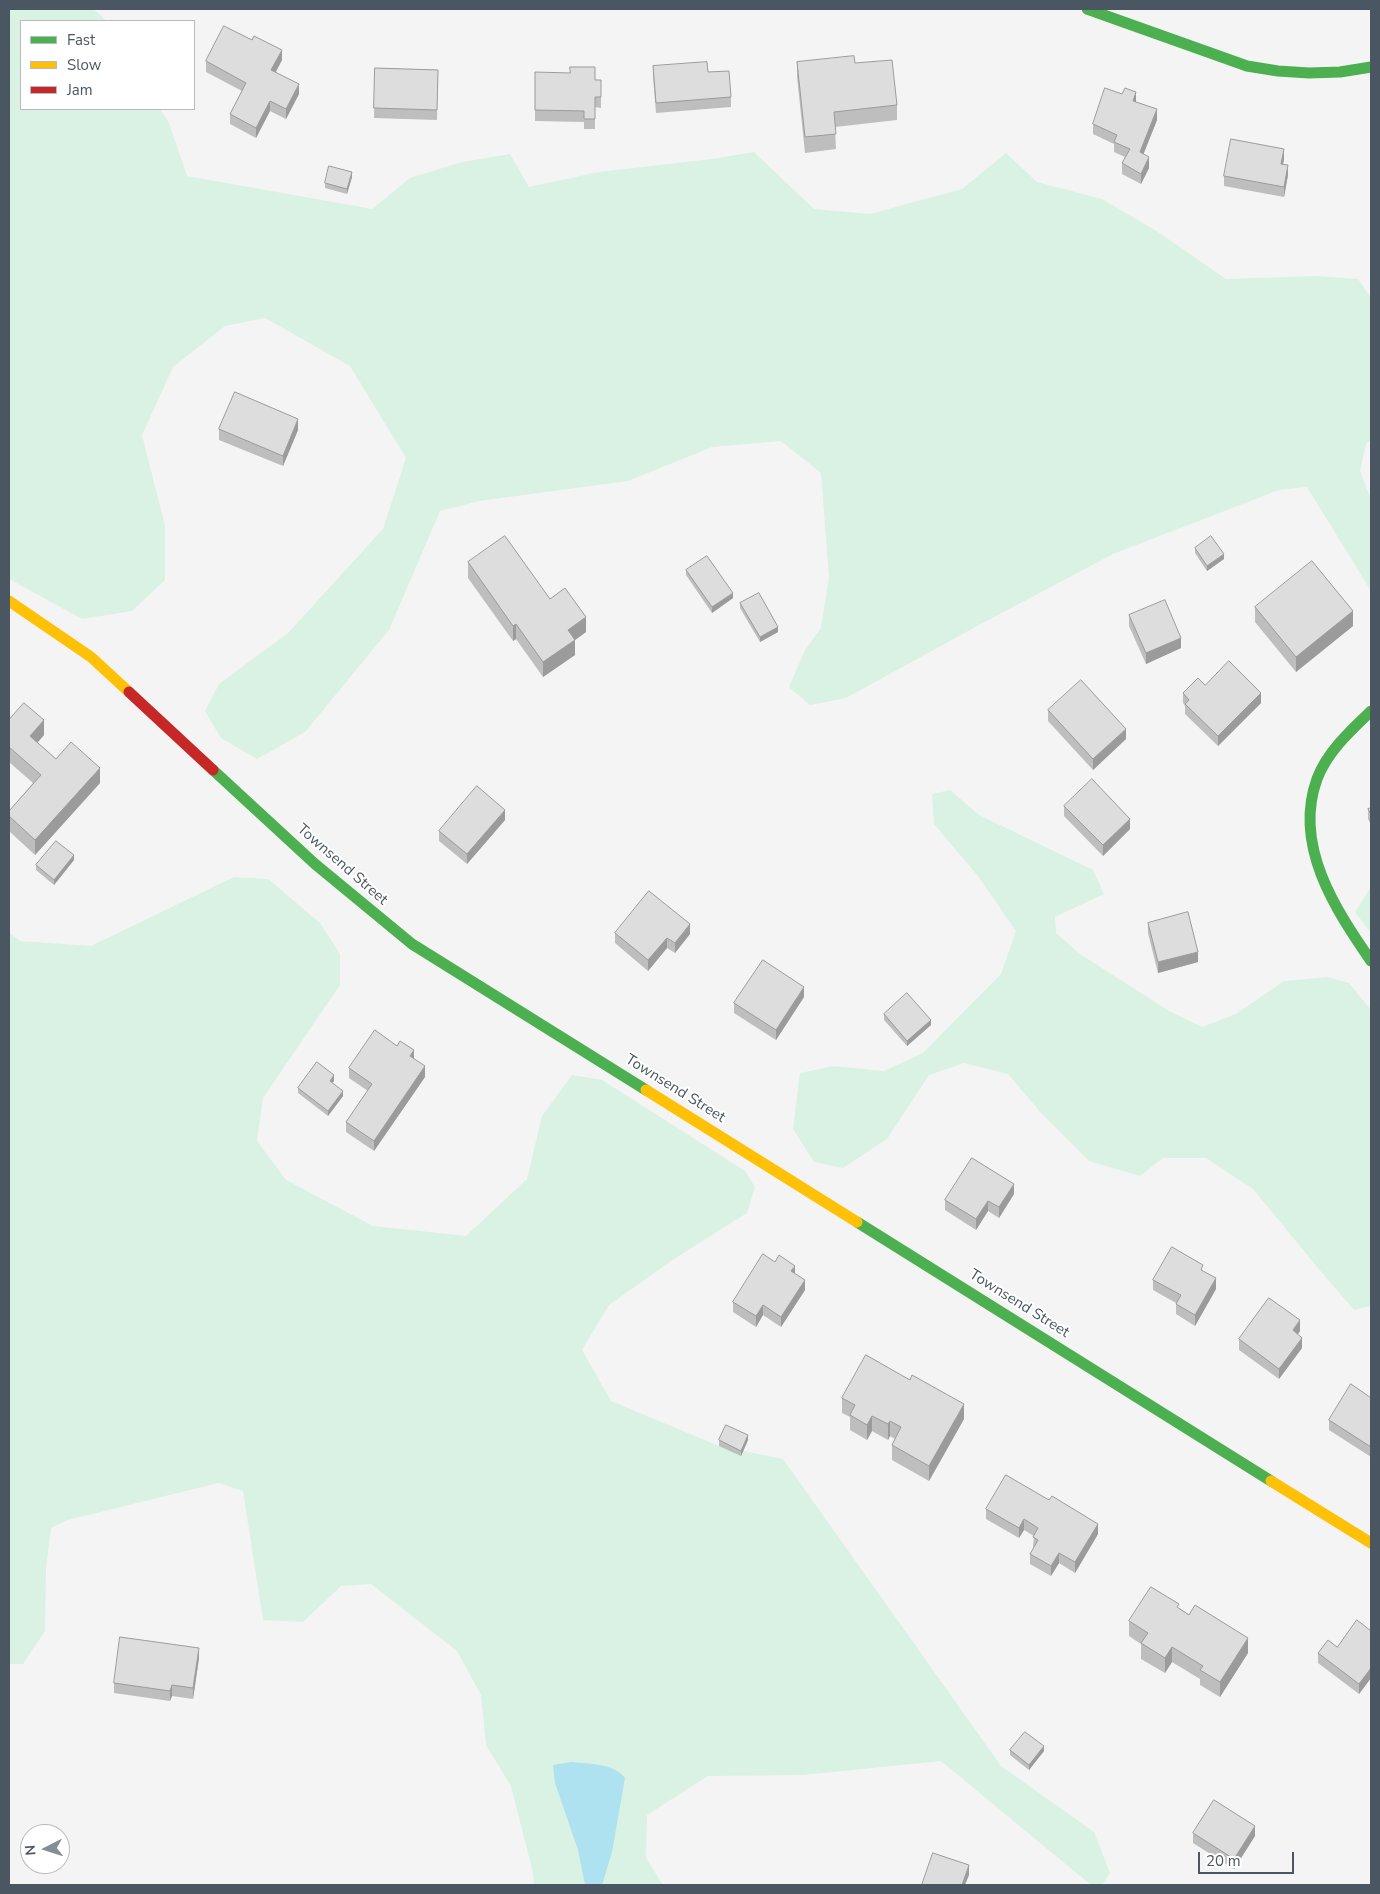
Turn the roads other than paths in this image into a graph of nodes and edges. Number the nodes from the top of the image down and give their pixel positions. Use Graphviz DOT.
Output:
graph roads {
  1 [pos="1087,9"];
  2 [pos="1371,67"];
  3 [pos="9,601"];
  4 [pos="1371,711"];
  5 [pos="1371,961"];
  6 [pos="1371,1543"];
  1 -- 2 [label="street"];
  3 -- 6 [label="street, Townsend Street"];
  4 -- 5 [label="street"];
}
